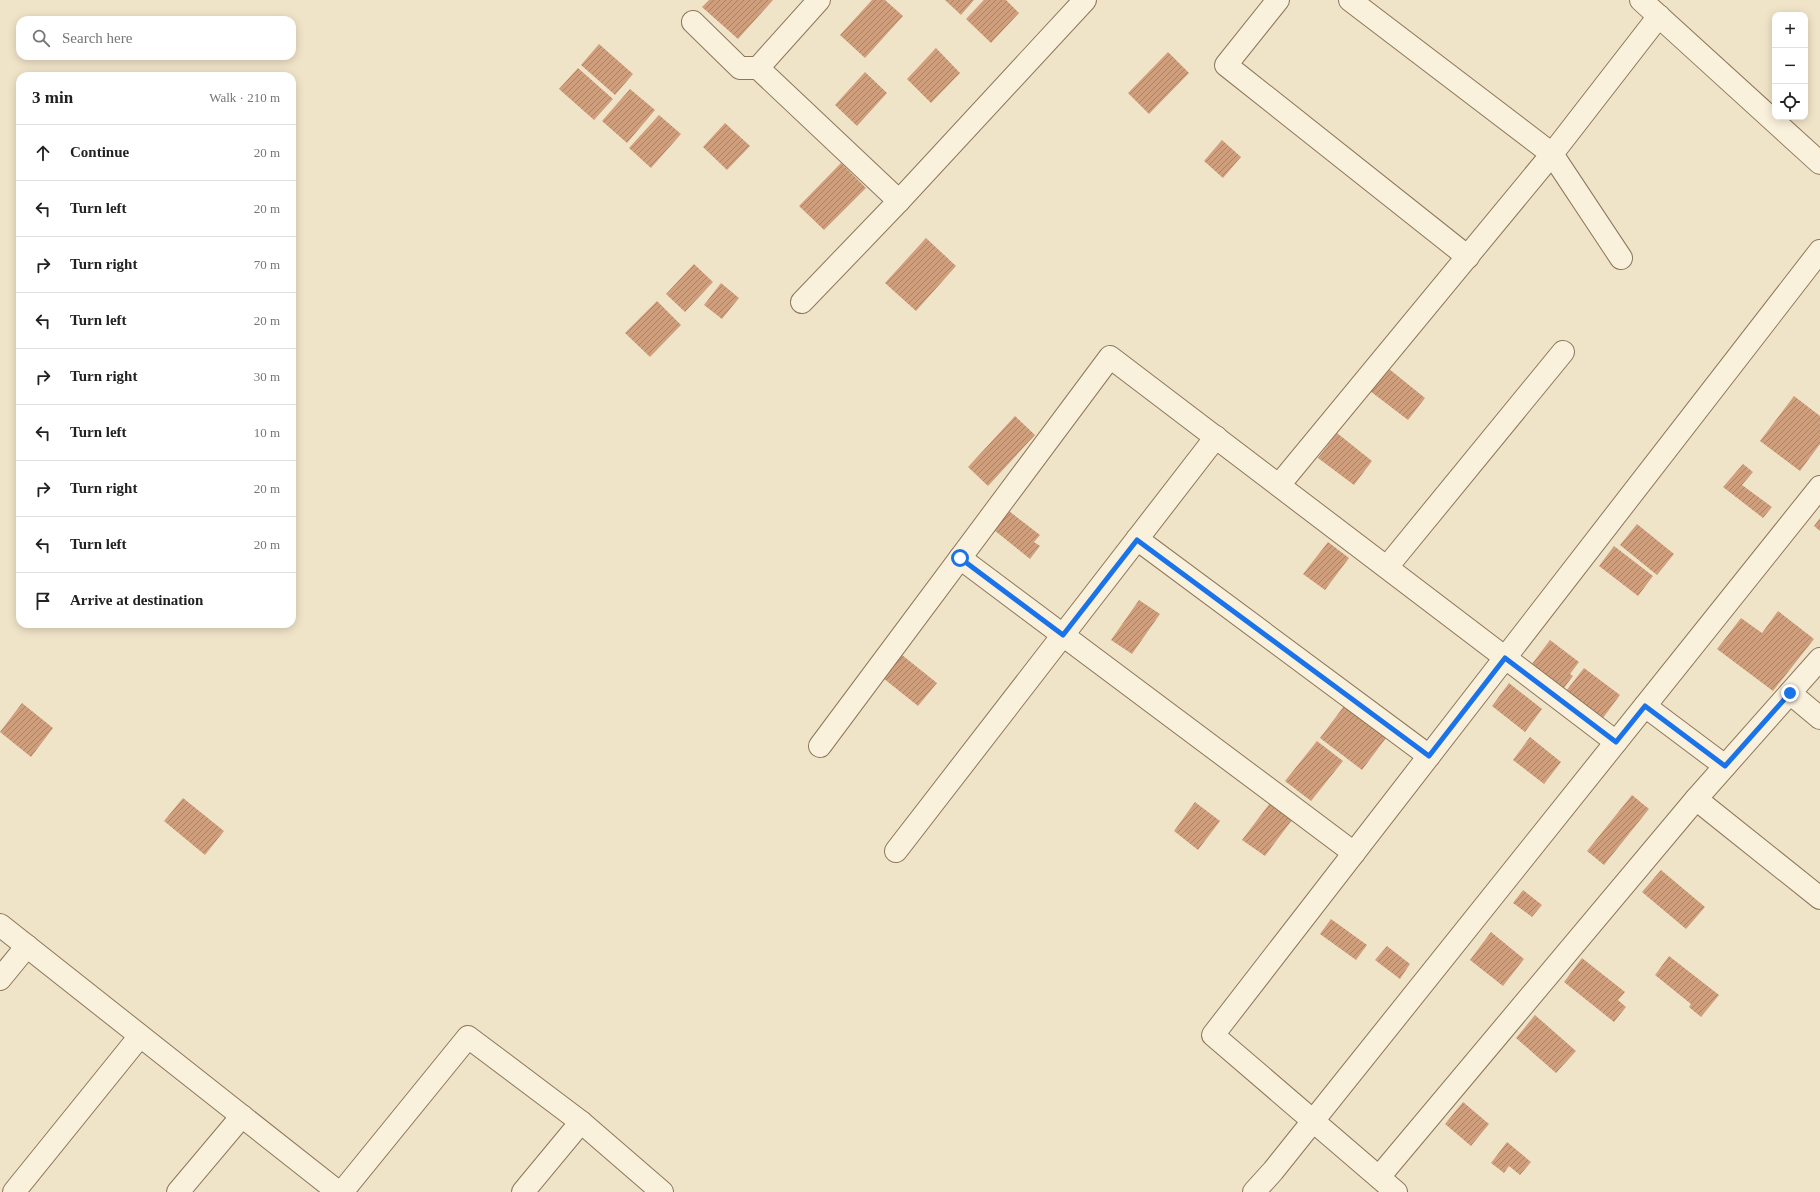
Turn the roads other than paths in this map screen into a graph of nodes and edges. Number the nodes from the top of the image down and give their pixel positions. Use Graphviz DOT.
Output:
graph roads {
  1 [pos="819,0"];
  2 [pos="1084,0"];
  3 [pos="1278,0"];
  4 [pos="1350,0"];
  5 [pos="1641,0"];
  6 [pos="1659,16"];
  7 [pos="692,22"];
  8 [pos="758,68"];
  9 [pos="1552,154"];
  10 [pos="1820,163"];
  11 [pos="899,201"];
  12 [pos="1820,251"];
  13 [pos="1468,256"];
  14 [pos="1621,258"];
  15 [pos="802,302"];
  16 [pos="1563,352"];
  17 [pos="1216,437"];
  18 [pos="1279,485"];
  19 [pos="1820,487"];
  20 [pos="1137,540"];
  21 [pos="960,558"];
  22 [pos="1387,567"];
  23 [pos="1063,635"];
  24 [pos="1505,658"];
  25 [pos="1820,659"];
  26 [pos="1790,693"];
  27 [pos="1645,706"];
  28 [pos="1820,718"];
  29 [pos="1616,742"];
  30 [pos="820,746"];
  31 [pos="1429,756"];
  32 [pos="1725,766"];
  33 [pos="1696,799"];
  34 [pos="896,851"];
  35 [pos="1354,853"];
  36 [pos="1820,898"];
  37 [pos="0,925"];
  38 [pos="27,946"];
  39 [pos="0,980"];
  40 [pos="140,1036"];
  41 [pos="242,1116"];
  42 [pos="581,1122"];
  43 [pos="1312,1122"];
  44 [pos="1379,1177"];
  45 [pos="14,1192"];
  46 [pos="178,1192"];
  47 [pos="338,1192"];
  48 [pos="342,1192"];
  49 [pos="523,1192"];
  50 [pos="662,1192"];
  51 [pos="1254,1192"];
  52 [pos="1396,1192"];
  1 -- 8 [label="street"];
  2 -- 11 [label="street"];
  3 -- 13 [label="street"];
  4 -- 9 [label="street"];
  5 -- 6 [label="street"];
  6 -- 9 [label="street"];
  6 -- 10 [label="street"];
  7 -- 8 [label="street"];
  8 -- 11 [label="street"];
  9 -- 13 [label="street"];
  9 -- 14 [label="street"];
  11 -- 15 [label="street"];
  12 -- 24 [label="street"];
  13 -- 18 [label="street"];
  16 -- 22 [label="street"];
  17 -- 18 [label="street"];
  17 -- 20 [label="street"];
  17 -- 21 [label="street"];
  18 -- 22 [label="street"];
  19 -- 27 [label="street"];
  20 -- 23 [label="street"];
  20 -- 31 [label="street"];
  21 -- 23 [label="street"];
  21 -- 30 [label="street"];
  22 -- 24 [label="street"];
  23 -- 34 [label="street"];
  23 -- 35 [label="street"];
  24 -- 29 [label="street"];
  24 -- 31 [label="street"];
  25 -- 26 [label="street"];
  26 -- 28 [label="street"];
  26 -- 32 [label="street"];
  27 -- 29 [label="street"];
  27 -- 32 [label="street"];
  29 -- 43 [label="street"];
  31 -- 35 [label="street"];
  32 -- 33 [label="street"];
  33 -- 36 [label="street"];
  33 -- 44 [label="street"];
  35 -- 43 [label="street"];
  37 -- 38 [label="street"];
  38 -- 39 [label="street"];
  38 -- 40 [label="street"];
  40 -- 41 [label="street"];
  40 -- 45 [label="street"];
  41 -- 46 [label="street"];
  41 -- 47 [label="street"];
  42 -- 48 [label="street"];
  42 -- 49 [label="street"];
  42 -- 50 [label="street"];
  43 -- 44 [label="street"];
  43 -- 51 [label="street"];
  44 -- 52 [label="street"];
}
